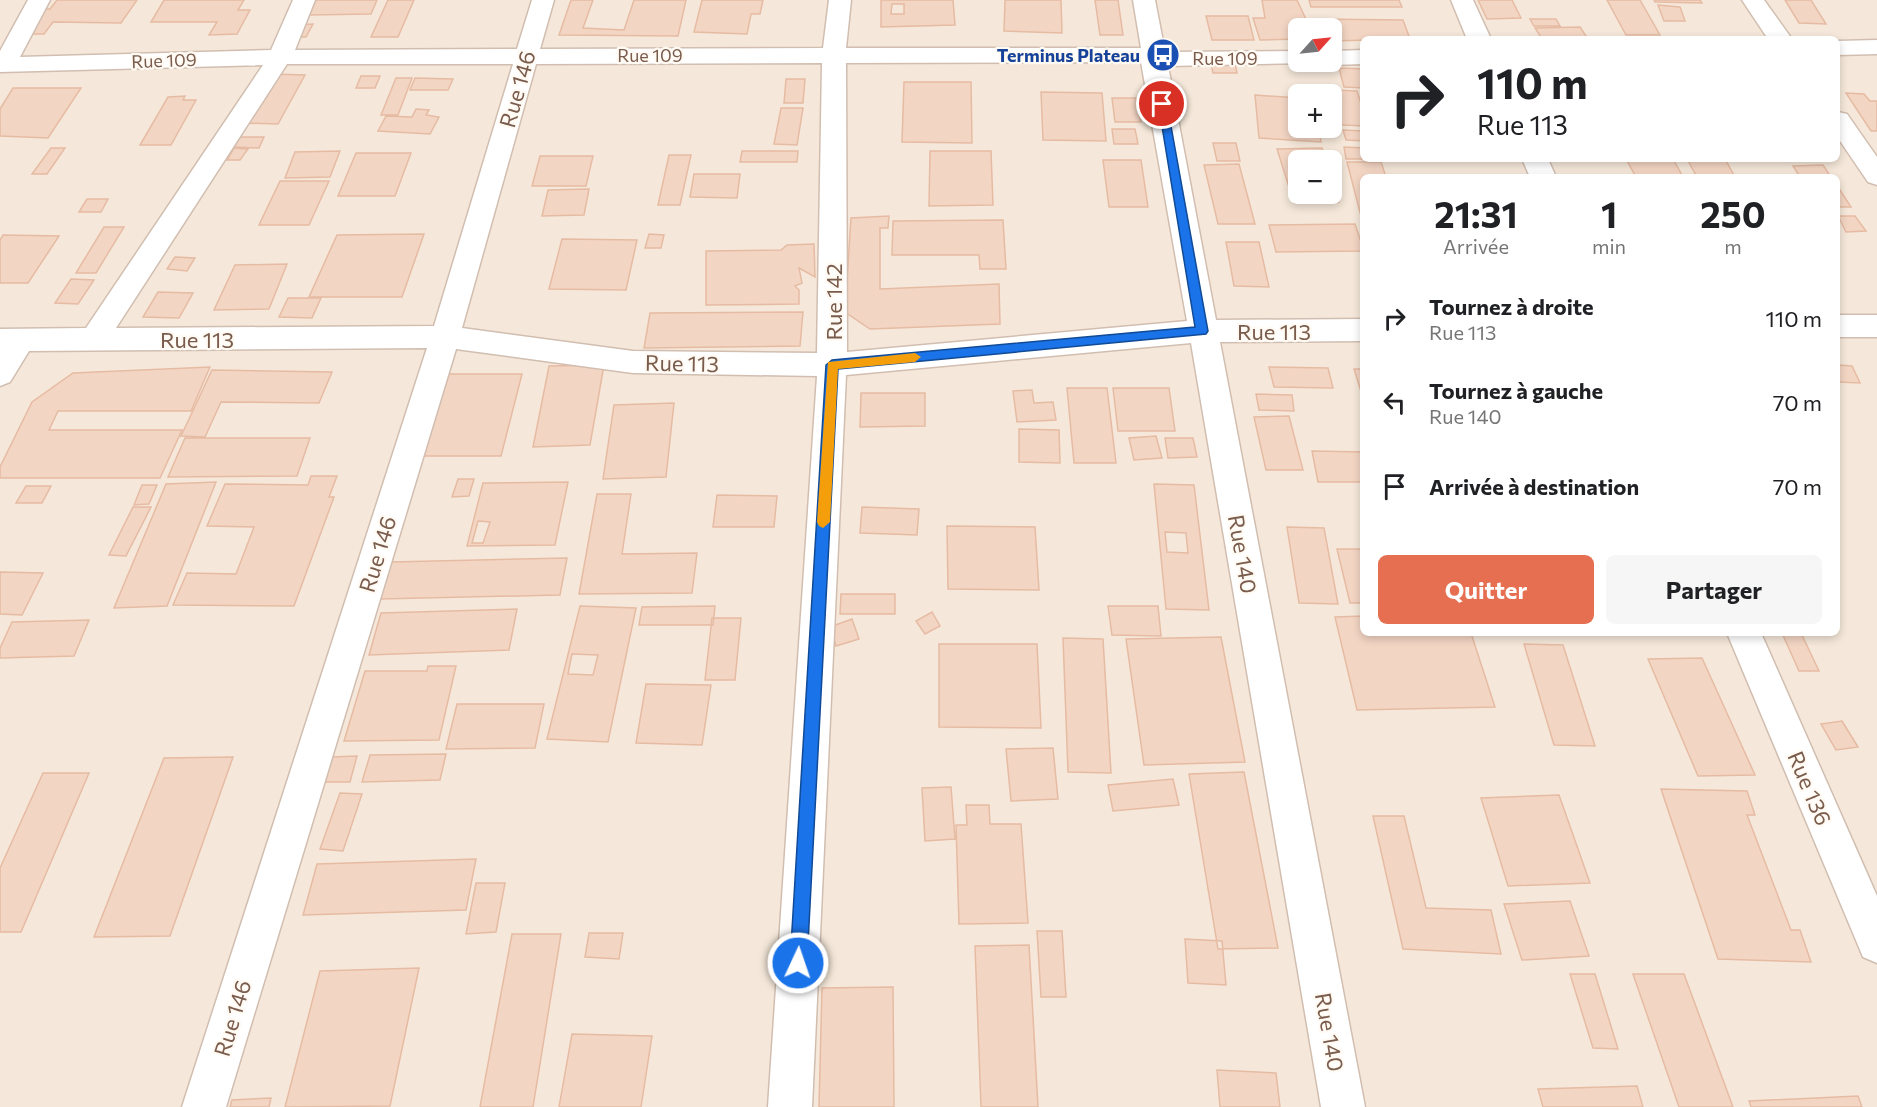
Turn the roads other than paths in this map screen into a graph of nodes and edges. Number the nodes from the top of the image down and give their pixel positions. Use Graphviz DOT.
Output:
graph roads {
  1 [pos="39,0"];
  2 [pos="304,0"];
  3 [pos="543,0"];
  4 [pos="840,0"];
  5 [pos="1144,0"];
  6 [pos="1462,0"];
  7 [pos="1753,0"];
  8 [pos="1478,36"];
  9 [pos="1778,36"];
  10 [pos="1877,47"];
  11 [pos="1840,48"];
  12 [pos="834,54"];
  13 [pos="526,56"];
  14 [pos="280,57"];
  15 [pos="1360,57"];
  16 [pos="1288,58"];
  17 [pos="1342,58"];
  18 [pos="1154,59"];
  19 [pos="2,65"];
  20 [pos="1840,123"];
  21 [pos="1877,176"];
  22 [pos="1840,326"];
  23 [pos="1877,326"];
  24 [pos="1360,330"];
  25 [pos="1202,331"];
  26 [pos="445,337"];
  27 [pos="94,339"];
  28 [pos="10,340"];
  29 [pos="832,365"];
  30 [pos="0,374"];
  31 [pos="1745,636"];
  32 [pos="1877,943"];
  33 [pos="204,1107"];
  34 [pos="790,1107"];
  35 [pos="1343,1107"];
  1 -- 19 [label="street"];
  2 -- 14 [label="street"];
  3 -- 13 [label="street, Rue 146"];
  4 -- 12 [label="street, Rue 142"];
  5 -- 18 [label="street, Rue 140"];
  6 -- 8 [label="street"];
  7 -- 9 [label="street"];
  10 -- 11 [label="street"];
  12 -- 13 [label="street, Rue 109"];
  12 -- 18 [label="street, Rue 109"];
  12 -- 29 [label="street, Rue 142"];
  13 -- 14 [label="street, Rue 109"];
  13 -- 26 [label="street, Rue 146"];
  14 -- 19 [label="street, Rue 109"];
  14 -- 27 [label="street"];
  15 -- 17 [label="street"];
  16 -- 18 [label="street, Rue 109"];
  18 -- 25 [label="street, Rue 140"];
  20 -- 21 [label="street"];
  22 -- 23 [label="street"];
  24 -- 25 [label="street, Rue 113"];
  25 -- 29 [label="street, Rue 113"];
  25 -- 35 [label="street, Rue 140"];
  26 -- 27 [label="street, Rue 113"];
  26 -- 29 [label="street, Rue 113"];
  26 -- 33 [label="street, Rue 146"];
  27 -- 28 [label="street, Rue 113"];
  28 -- 30 [label="street"];
  29 -- 34 [label="street, Rue 142"];
  31 -- 32 [label="street, Rue 136"];
}
